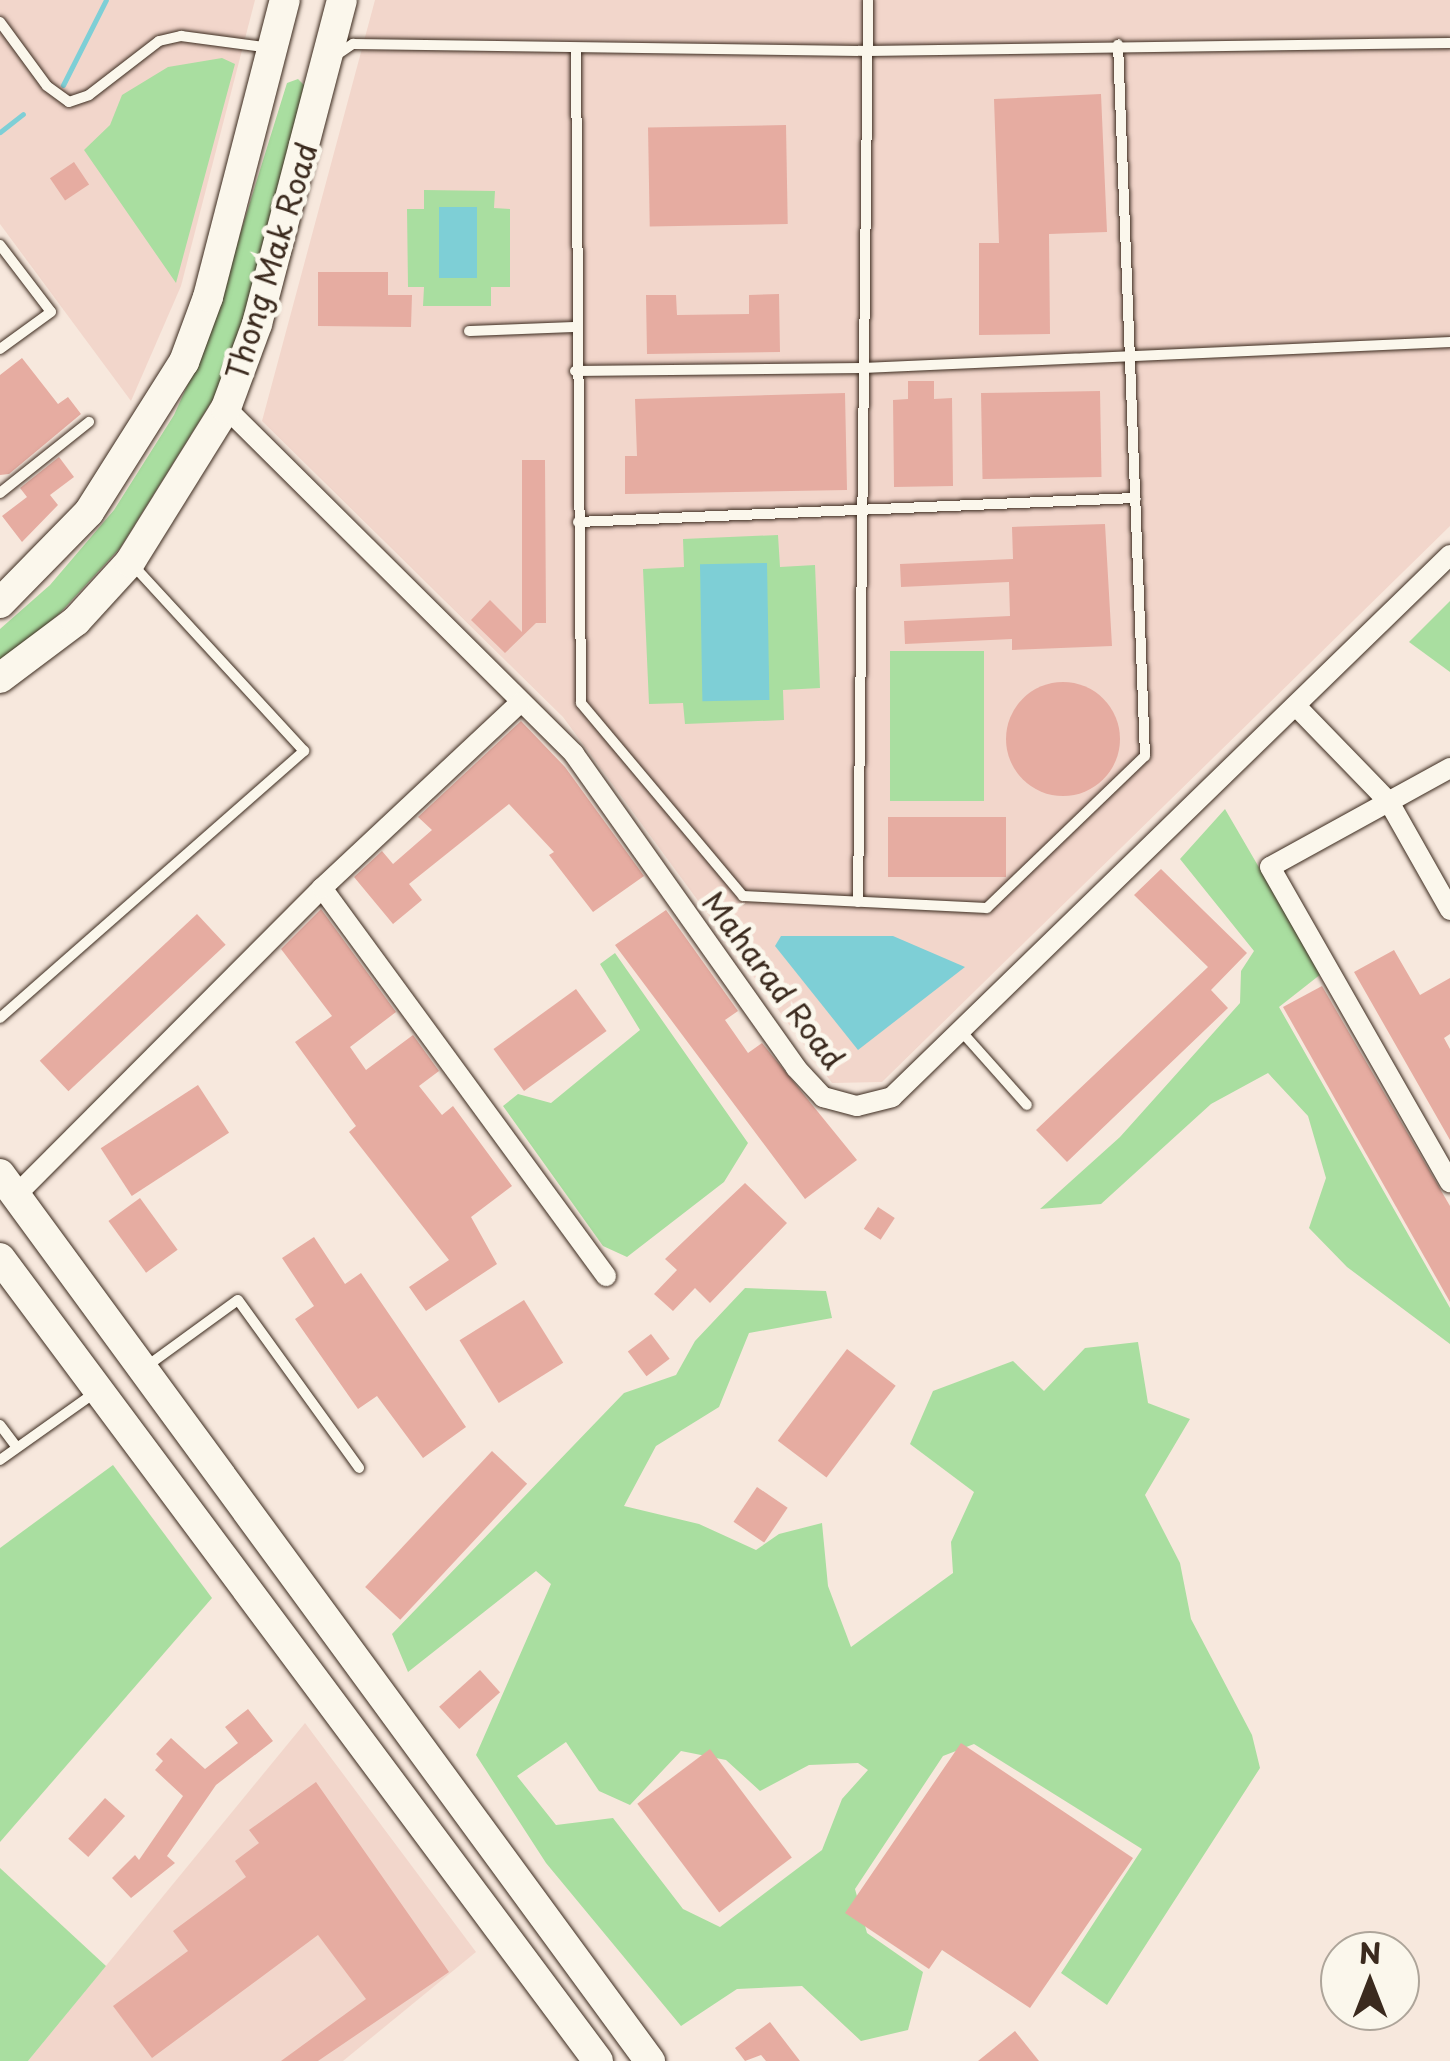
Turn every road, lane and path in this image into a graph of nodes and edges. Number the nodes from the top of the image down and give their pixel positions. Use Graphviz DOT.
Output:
graph roads {
  1 [pos="284,0"];
  2 [pos="342,0"];
  3 [pos="868,0"];
  4 [pos="0,22"];
  5 [pos="1450,43"];
  6 [pos="1118,46"];
  7 [pos="273,48"];
  8 [pos="576,51"];
  9 [pos="868,51"];
  10 [pos="326,61"];
  11 [pos="0,244"];
  12 [pos="575,326"];
  13 [pos="469,330"];
  14 [pos="1450,342"];
  15 [pos="0,350"];
  16 [pos="1129,357"];
  17 [pos="863,368"];
  18 [pos="575,372"];
  19 [pos="226,408"];
  20 [pos="89,422"];
  21 [pos="0,493"];
  22 [pos="1136,498"];
  23 [pos="862,512"];
  24 [pos="578,522"];
  25 [pos="1450,554"];
  26 [pos="130,562"];
  27 [pos="0,603"];
  28 [pos="0,678"];
  29 [pos="520,702"];
  30 [pos="1296,706"];
  31 [pos="1450,768"];
  32 [pos="1389,802"];
  33 [pos="322,888"];
  34 [pos="858,902"];
  35 [pos="1450,910"];
  36 [pos="0,1018"];
  37 [pos="961,1031"];
  38 [pos="1028,1105"];
  39 [pos="1450,1182"];
  40 [pos="8,1184"];
  41 [pos="0,1258"];
  42 [pos="606,1276"];
  43 [pos="143,1369"];
  44 [pos="98,1391"];
  45 [pos="0,1425"];
  46 [pos="16,1446"];
  47 [pos="0,1460"];
  48 [pos="359,1468"];
  49 [pos="598,2061"];
  50 [pos="650,2061"];
  1 -- 7 [label="main road, Thong Mak Road"];
  2 -- 10 [label="main road, Thong Mak Road"];
  3 -- 9 [label="lane"];
  4 -- 7 [label="lane"];
  5 -- 6 [label="lane"];
  6 -- 9 [label="lane"];
  6 -- 16 [label="lane"];
  7 -- 10 [label="main road"];
  7 -- 27 [label="main road, Thong Mak Road"];
  8 -- 9 [label="lane"];
  8 -- 10 [label="lane"];
  8 -- 12 [label="lane"];
  9 -- 17 [label="lane"];
  10 -- 19 [label="main road, Thong Mak Road"];
  11 -- 15 [label="lane"];
  12 -- 13 [label="lane"];
  12 -- 18 [label="lane"];
  14 -- 16 [label="lane"];
  16 -- 17 [label="lane"];
  16 -- 22 [label="lane"];
  17 -- 18 [label="lane"];
  17 -- 23 [label="lane"];
  18 -- 24 [label="lane"];
  19 -- 26 [label="main road, Thong Mak Road"];
  19 -- 29 [label="street, Maharad Road"];
  20 -- 21 [label="lane"];
  22 -- 23 [label="lane"];
  22 -- 34 [label="lane"];
  23 -- 24 [label="lane"];
  23 -- 34 [label="lane"];
  24 -- 34 [label="lane"];
  25 -- 30 [label="street, Maharad Road"];
  26 -- 28 [label="main road, Thong Mak Road"];
  26 -- 36 [label="lane"];
  29 -- 33 [label="street"];
  29 -- 37 [label="street, Maharad Road"];
  30 -- 32 [label="street"];
  30 -- 37 [label="street, Maharad Road"];
  31 -- 32 [label="street"];
  32 -- 35 [label="street"];
  32 -- 39 [label="street"];
  33 -- 40 [label="street"];
  33 -- 42 [label="street"];
  37 -- 38 [label="lane"];
  40 -- 43 [label="main road"];
  41 -- 44 [label="main road"];
  43 -- 48 [label="lane"];
  43 -- 50 [label="main road"];
  44 -- 46 [label="lane"];
  44 -- 49 [label="main road"];
  45 -- 46 [label="lane"];
  46 -- 47 [label="lane"];
}
